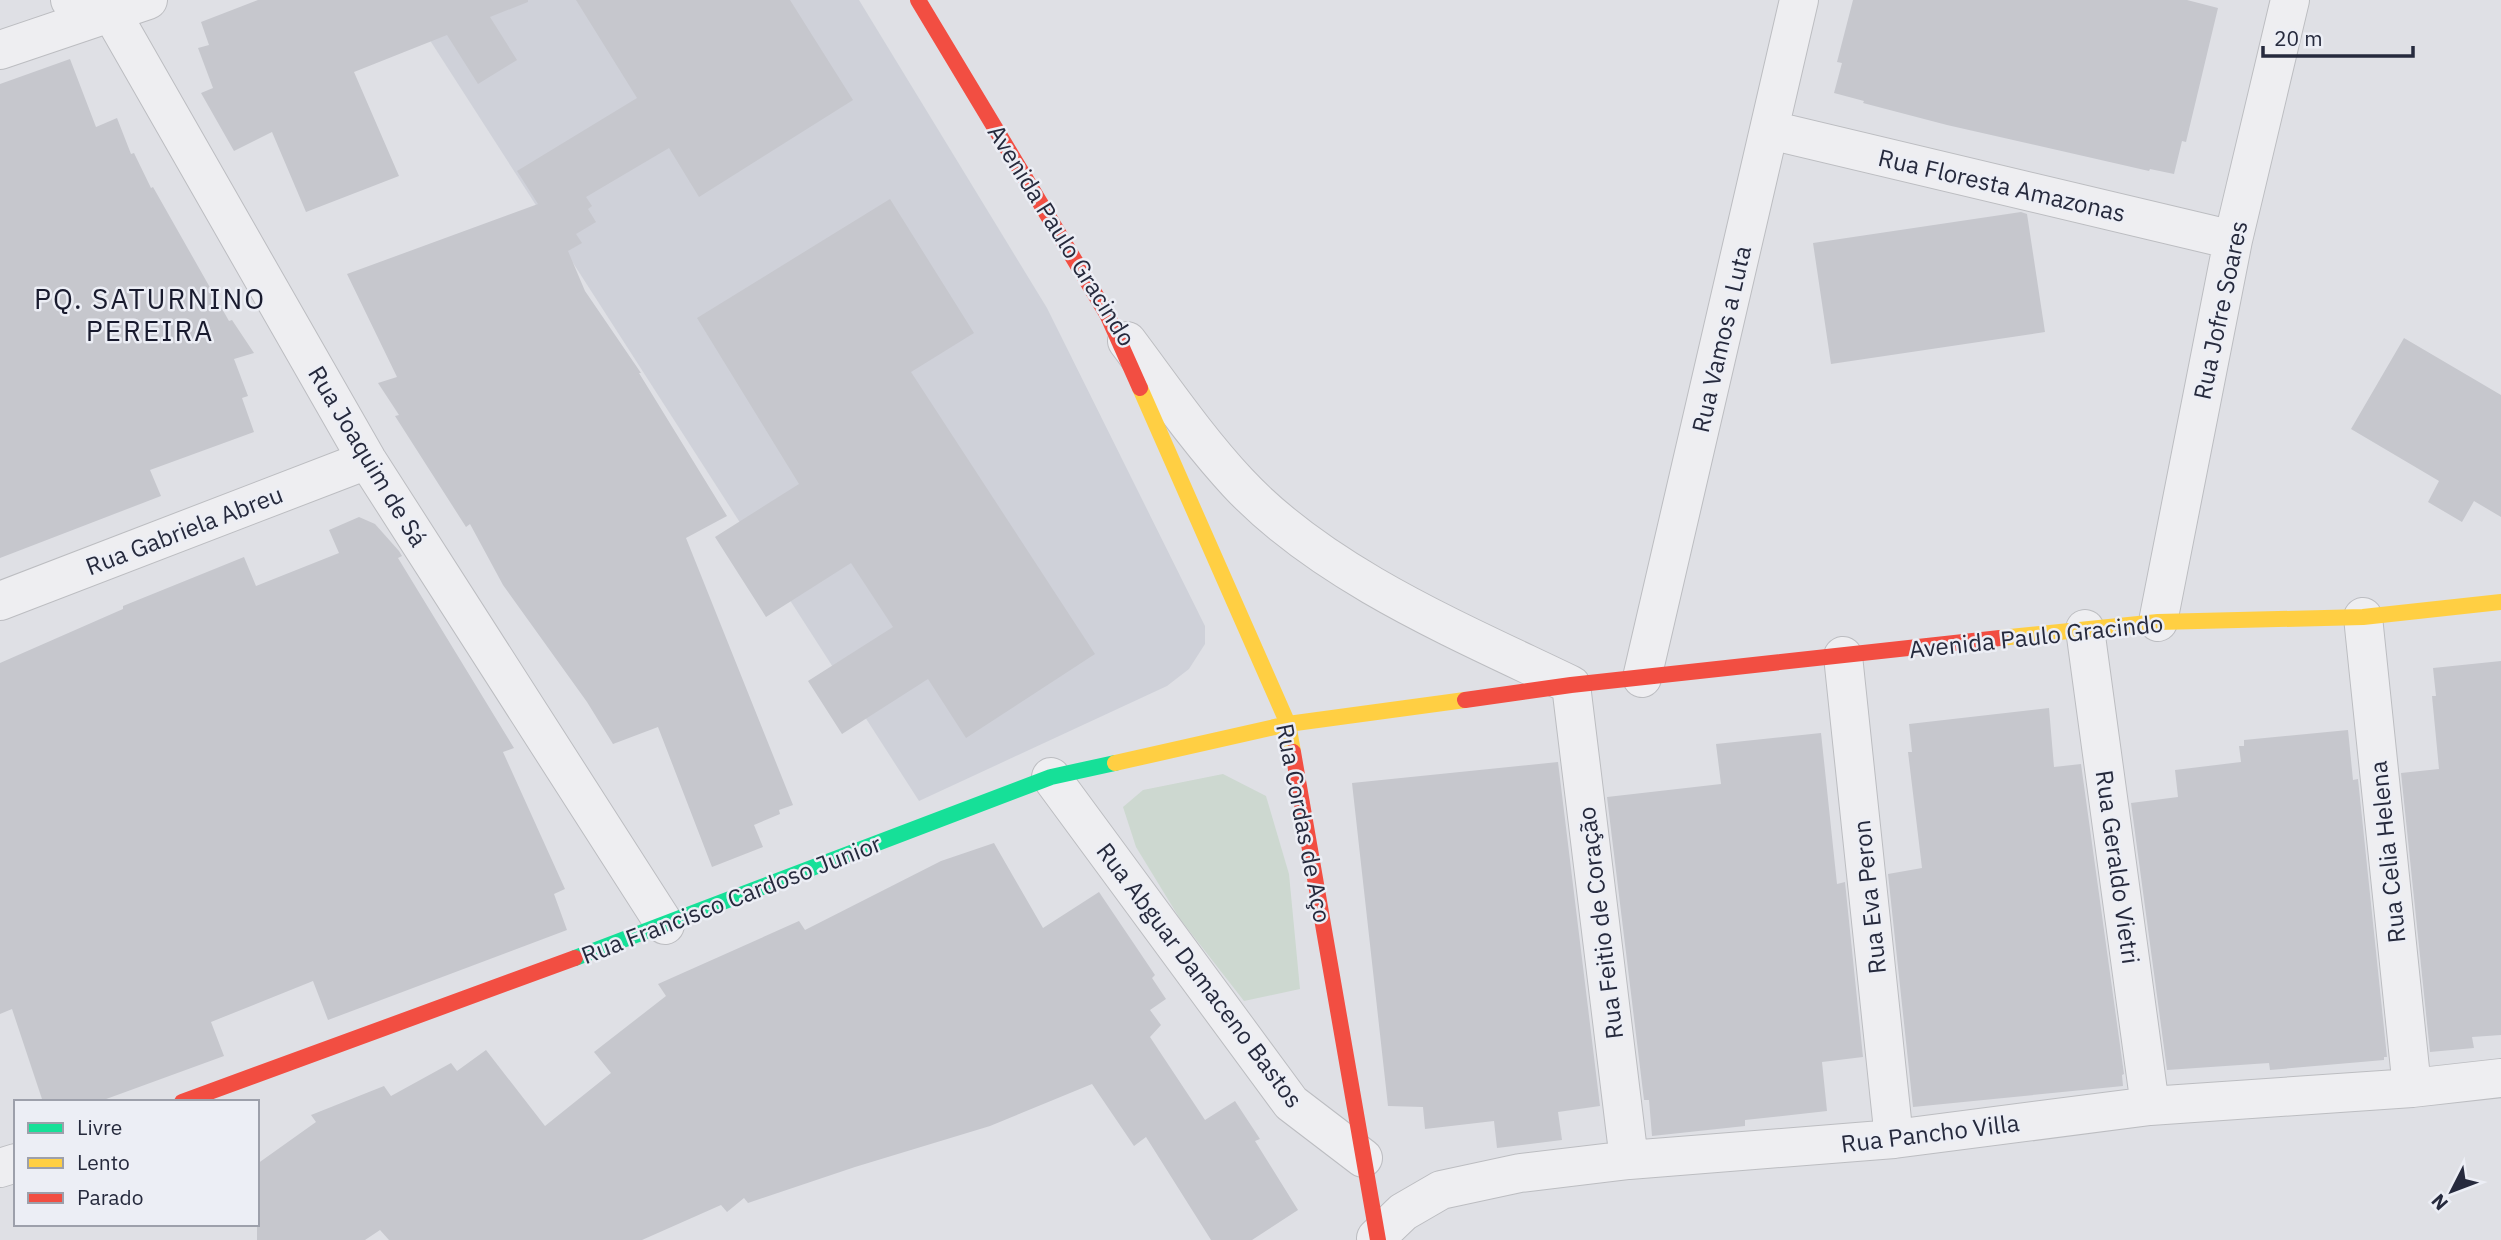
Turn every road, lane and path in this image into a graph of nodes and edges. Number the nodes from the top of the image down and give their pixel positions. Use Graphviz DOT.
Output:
graph roads {
  1 [pos="70,0"];
  2 [pos="148,0"];
  3 [pos="918,0"];
  4 [pos="1799,0"];
  5 [pos="2290,0"];
  6 [pos="112,14"];
  7 [pos="0,50"];
  8 [pos="1770,130"];
  9 [pos="2233,240"];
  10 [pos="1107,314"];
  11 [pos="367,460"];
  12 [pos="0,601"];
  13 [pos="2501,602"];
  14 [pos="2363,617"];
  15 [pos="2158,622"];
  16 [pos="2085,629"];
  17 [pos="1843,656"];
  18 [pos="1642,678"];
  19 [pos="1572,685"];
  20 [pos="1288,724"];
  21 [pos="1051,777"];
  22 [pos="665,925"];
  23 [pos="2501,1078"];
  24 [pos="2412,1088"];
  25 [pos="187,1100"];
  26 [pos="2150,1106"];
  27 [pos="1894,1139"];
  28 [pos="1363,1158"];
  29 [pos="1629,1160"];
  30 [pos="1377,1239"];
  1 -- 6 [label="street"];
  2 -- 6 [label="street"];
  3 -- 10 [label="street, Avenida Paulo Gracindo"];
  4 -- 8 [label="street, Rua Vamos a Luta"];
  5 -- 9 [label="street, Rua Jofre Soares"];
  6 -- 7 [label="street"];
  6 -- 11 [label="street, Rua Joaquim de Sá"];
  8 -- 9 [label="street, Rua Floresta Amazonas"];
  8 -- 18 [label="street, Rua Vamos a Luta"];
  9 -- 15 [label="street, Rua Jofre Soares"];
  10 -- 19 [label="street, Avenida Paulo Gracindo"];
  10 -- 20 [label="street, Rua Cordas de Aço"];
  11 -- 12 [label="street, Rua Gabriela Abreu"];
  11 -- 22 [label="street, Rua Joaquim de Sá"];
  13 -- 14 [label="street, Avenida Paulo Gracindo"];
  14 -- 15 [label="street, Avenida Paulo Gracindo"];
  14 -- 24 [label="street, Rua Celia Helena"];
  15 -- 16 [label="street, Avenida Paulo Gracindo"];
  16 -- 17 [label="street, Avenida Paulo Gracindo"];
  16 -- 26 [label="street, Rua Geraldo Vietri"];
  17 -- 18 [label="street, Avenida Paulo Gracindo"];
  17 -- 27 [label="street, Rua Eva Peron"];
  18 -- 19 [label="street, Avenida Paulo Gracindo"];
  19 -- 20 [label="street, Avenida Paulo Gracindo"];
  19 -- 29 [label="street, Rua Feitio de Coração"];
  20 -- 21 [label="street, Rua Francisco Cardoso Junior"];
  20 -- 28 [label="street, Rua Cordas de Aço"];
  21 -- 22 [label="street, Rua Francisco Cardoso Junior"];
  21 -- 28 [label="street, Rua Abguar Damaceno Bastos"];
  22 -- 25 [label="street, Rua Francisco Cardoso Junior"];
  23 -- 24 [label="street, Rua Pancho Villa"];
  24 -- 26 [label="street, Rua Pancho Villa"];
  26 -- 27 [label="street, Rua Pancho Villa"];
  27 -- 29 [label="street, Rua Pancho Villa"];
  28 -- 30 [label="street, Rua Cordas de Aço"];
  29 -- 30 [label="street, Rua Pancho Villa"];
}
